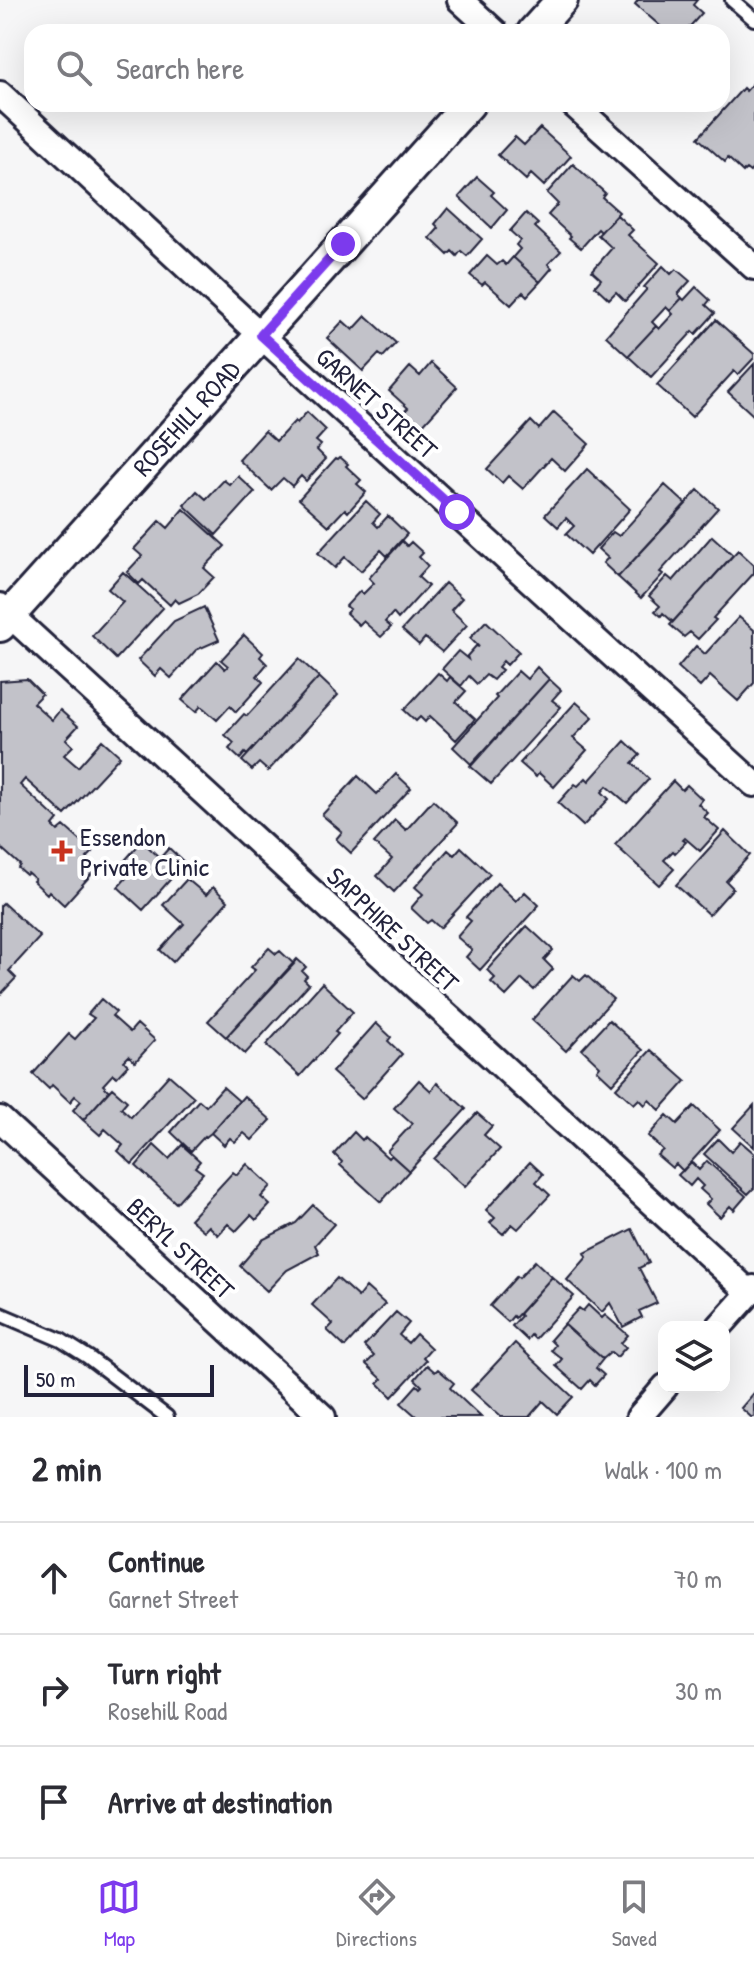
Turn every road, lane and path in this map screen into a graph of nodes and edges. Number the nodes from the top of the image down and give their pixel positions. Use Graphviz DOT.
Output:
graph roads {
  1 [pos="460,0"];
  2 [pos="562,0"];
  3 [pos="732,0"];
  4 [pos="754,19"];
  5 [pos="486,24"];
  6 [pos="540,24"];
  7 [pos="0,94"];
  8 [pos="462,112"];
  9 [pos="582,112"];
  10 [pos="754,267"];
  11 [pos="261,335"];
  12 [pos="3,616"];
  13 [pos="754,784"];
  14 [pos="0,1119"];
  15 [pos="752,1290"];
  16 [pos="0,1314"];
  17 [pos="724,1321"];
  18 [pos="660,1393"];
  19 [pos="167,1417"];
  20 [pos="323,1417"];
  21 [pos="639,1417"];
  1 -- 5 [label="street"];
  2 -- 6 [label="street"];
  3 -- 4 [label="lane"];
  7 -- 11 [label="street, GARNET STREET"];
  8 -- 11 [label="street, ROSEHILL ROAD"];
  9 -- 10 [label="street"];
  11 -- 12 [label="street, ROSEHILL ROAD"];
  11 -- 13 [label="street, GARNET STREET"];
  12 -- 15 [label="street, SAPPHIRE STREET"];
  14 -- 20 [label="street, BERYL STREET"];
  15 -- 17 [label="street"];
  16 -- 19 [label="lane"];
  18 -- 21 [label="street"];
}
